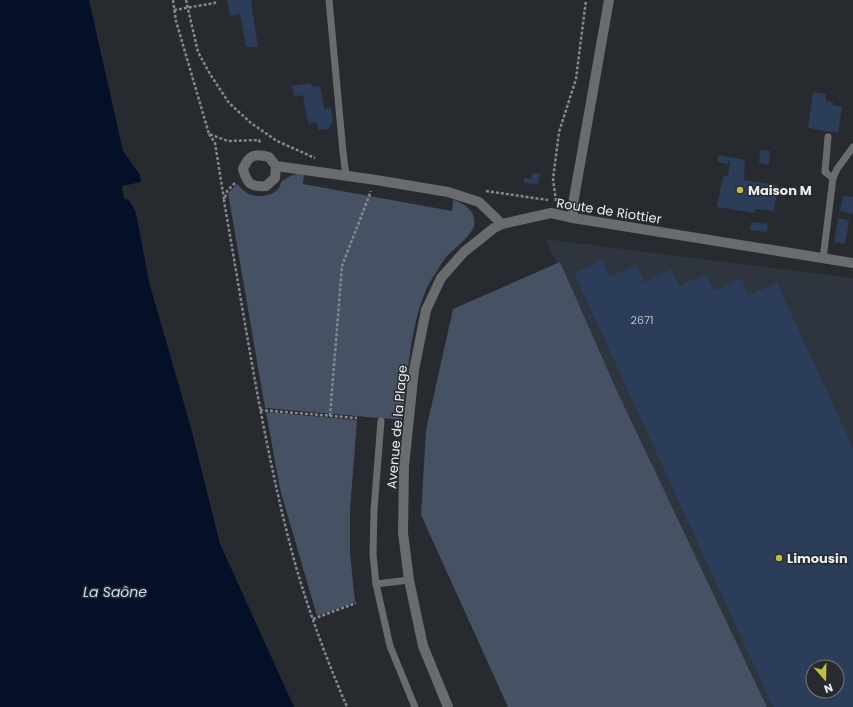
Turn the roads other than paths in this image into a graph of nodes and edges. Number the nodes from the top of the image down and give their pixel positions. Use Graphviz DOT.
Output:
graph roads {
  1 [pos="329,0"];
  2 [pos="609,0"];
  3 [pos="828,137"];
  4 [pos="853,147"];
  5 [pos="276,166"];
  6 [pos="346,176"];
  7 [pos="833,178"];
  8 [pos="573,218"];
  9 [pos="502,224"];
  10 [pos="823,259"];
  11 [pos="853,264"];
  12 [pos="381,421"];
  13 [pos="409,580"];
  14 [pos="376,584"];
  15 [pos="415,707"];
  16 [pos="448,707"];
  1 -- 6 [label="lane"];
  2 -- 8 [label="street"];
  3 -- 7 [label="lane"];
  4 -- 7 [label="lane"];
  5 -- 5 [label="street"];
  5 -- 6 [label="street"];
  6 -- 9 [label="street"];
  7 -- 10 [label="lane"];
  8 -- 9 [label="street, Route de Riottier"];
  8 -- 10 [label="street, Route de Riottier"];
  9 -- 13 [label="street, Avenue de la Plage"];
  10 -- 11 [label="street, Route de Riottier"];
  12 -- 14 [label="lane"];
  13 -- 14 [label="lane"];
  13 -- 16 [label="street, Avenue de la Plage"];
  14 -- 15 [label="lane"];
}
